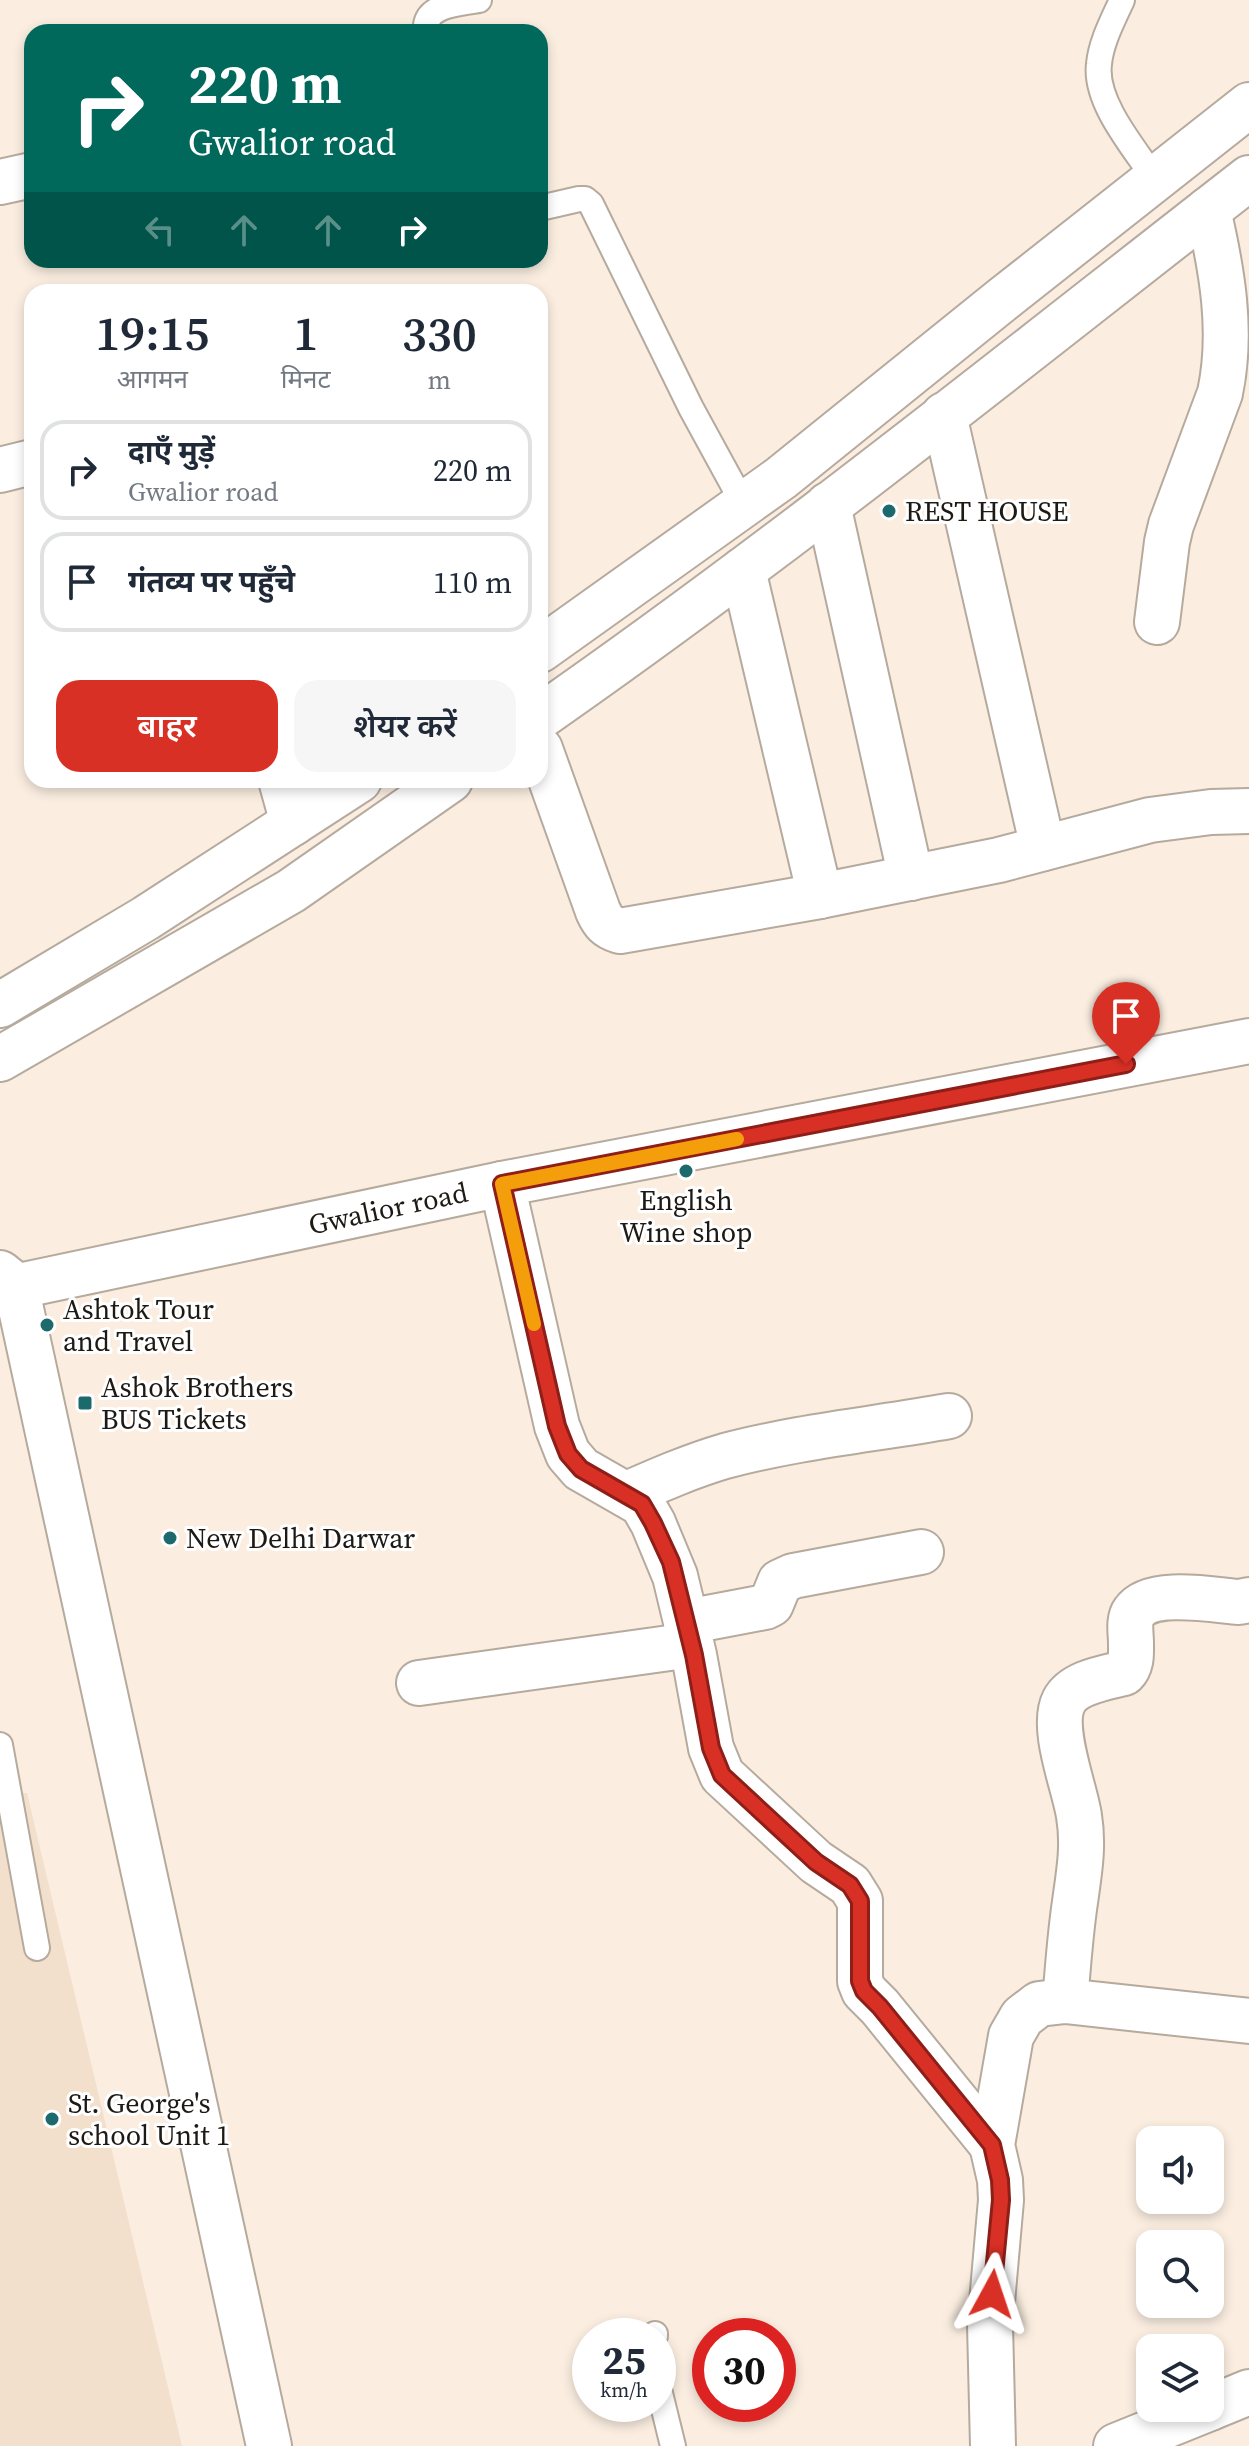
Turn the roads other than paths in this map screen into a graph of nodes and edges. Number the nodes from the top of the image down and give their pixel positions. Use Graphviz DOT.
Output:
graph roads {
  1 [pos="479,0"];
  2 [pos="1122,0"];
  3 [pos="425,24"];
  4 [pos="1249,105"];
  5 [pos="24,177"];
  6 [pos="1249,178"];
  7 [pos="1155,179"];
  8 [pos="0,182"];
  9 [pos="548,206"];
  10 [pos="1208,210"];
  11 [pos="944,415"];
  12 [pos="24,464"];
  13 [pos="0,470"];
  14 [pos="744,505"];
  15 [pos="828,505"];
  16 [pos="743,570"];
  17 [pos="1157,622"];
  18 [pos="548,644"];
  19 [pos="548,711"];
  20 [pos="548,771"];
  21 [pos="283,788"];
  22 [pos="347,788"];
  23 [pos="439,788"];
  24 [pos="1249,811"];
  25 [pos="293,823"];
  26 [pos="1043,848"];
  27 [pos="911,878"];
  28 [pos="820,896"];
  29 [pos="0,1005"];
  30 [pos="1249,1041"];
  31 [pos="0,1059"];
  32 [pos="502,1184"];
  33 [pos="5,1283"];
  34 [pos="949,1416"];
  35 [pos="627,1494"];
  36 [pos="921,1552"];
  37 [pos="1249,1600"];
  38 [pos="689,1633"];
  39 [pos="419,1683"];
  40 [pos="0,1745"];
  41 [pos="37,1948"];
  42 [pos="1065,2001"];
  43 [pos="1249,2021"];
  44 [pos="992,2145"];
  45 [pos="1249,2392"];
  46 [pos="1224,2402"];
  47 [pos="667,2422"];
  48 [pos="1175,2422"];
  49 [pos="269,2446"];
  50 [pos="673,2446"];
  51 [pos="993,2446"];
  52 [pos="1116,2446"];
  1 -- 3 [label="lane"];
  2 -- 7 [label="lane"];
  4 -- 7 [label="street"];
  5 -- 8 [label="street"];
  6 -- 10 [label="street"];
  7 -- 14 [label="street"];
  9 -- 14 [label="lane"];
  10 -- 11 [label="street"];
  10 -- 17 [label="street"];
  11 -- 15 [label="street"];
  11 -- 26 [label="street"];
  12 -- 13 [label="street"];
  14 -- 18 [label="street"];
  15 -- 16 [label="street"];
  15 -- 27 [label="street"];
  16 -- 19 [label="street"];
  16 -- 28 [label="street"];
  20 -- 28 [label="street"];
  21 -- 25 [label="street"];
  22 -- 25 [label="street"];
  23 -- 31 [label="street"];
  24 -- 26 [label="street"];
  25 -- 29 [label="street"];
  26 -- 27 [label="street"];
  27 -- 28 [label="street"];
  30 -- 32 [label="street, Gwalior road"];
  32 -- 33 [label="street, Gwalior road"];
  32 -- 35 [label="street"];
  33 -- 49 [label="street"];
  34 -- 35 [label="street"];
  35 -- 38 [label="street"];
  36 -- 38 [label="street"];
  37 -- 42 [label="street"];
  38 -- 39 [label="street"];
  38 -- 44 [label="street"];
  40 -- 41 [label="lane"];
  42 -- 43 [label="street"];
  42 -- 44 [label="street"];
  44 -- 51 [label="street"];
  45 -- 46 [label="street"];
  47 -- 50 [label="lane"];
  48 -- 52 [label="street"];
}
